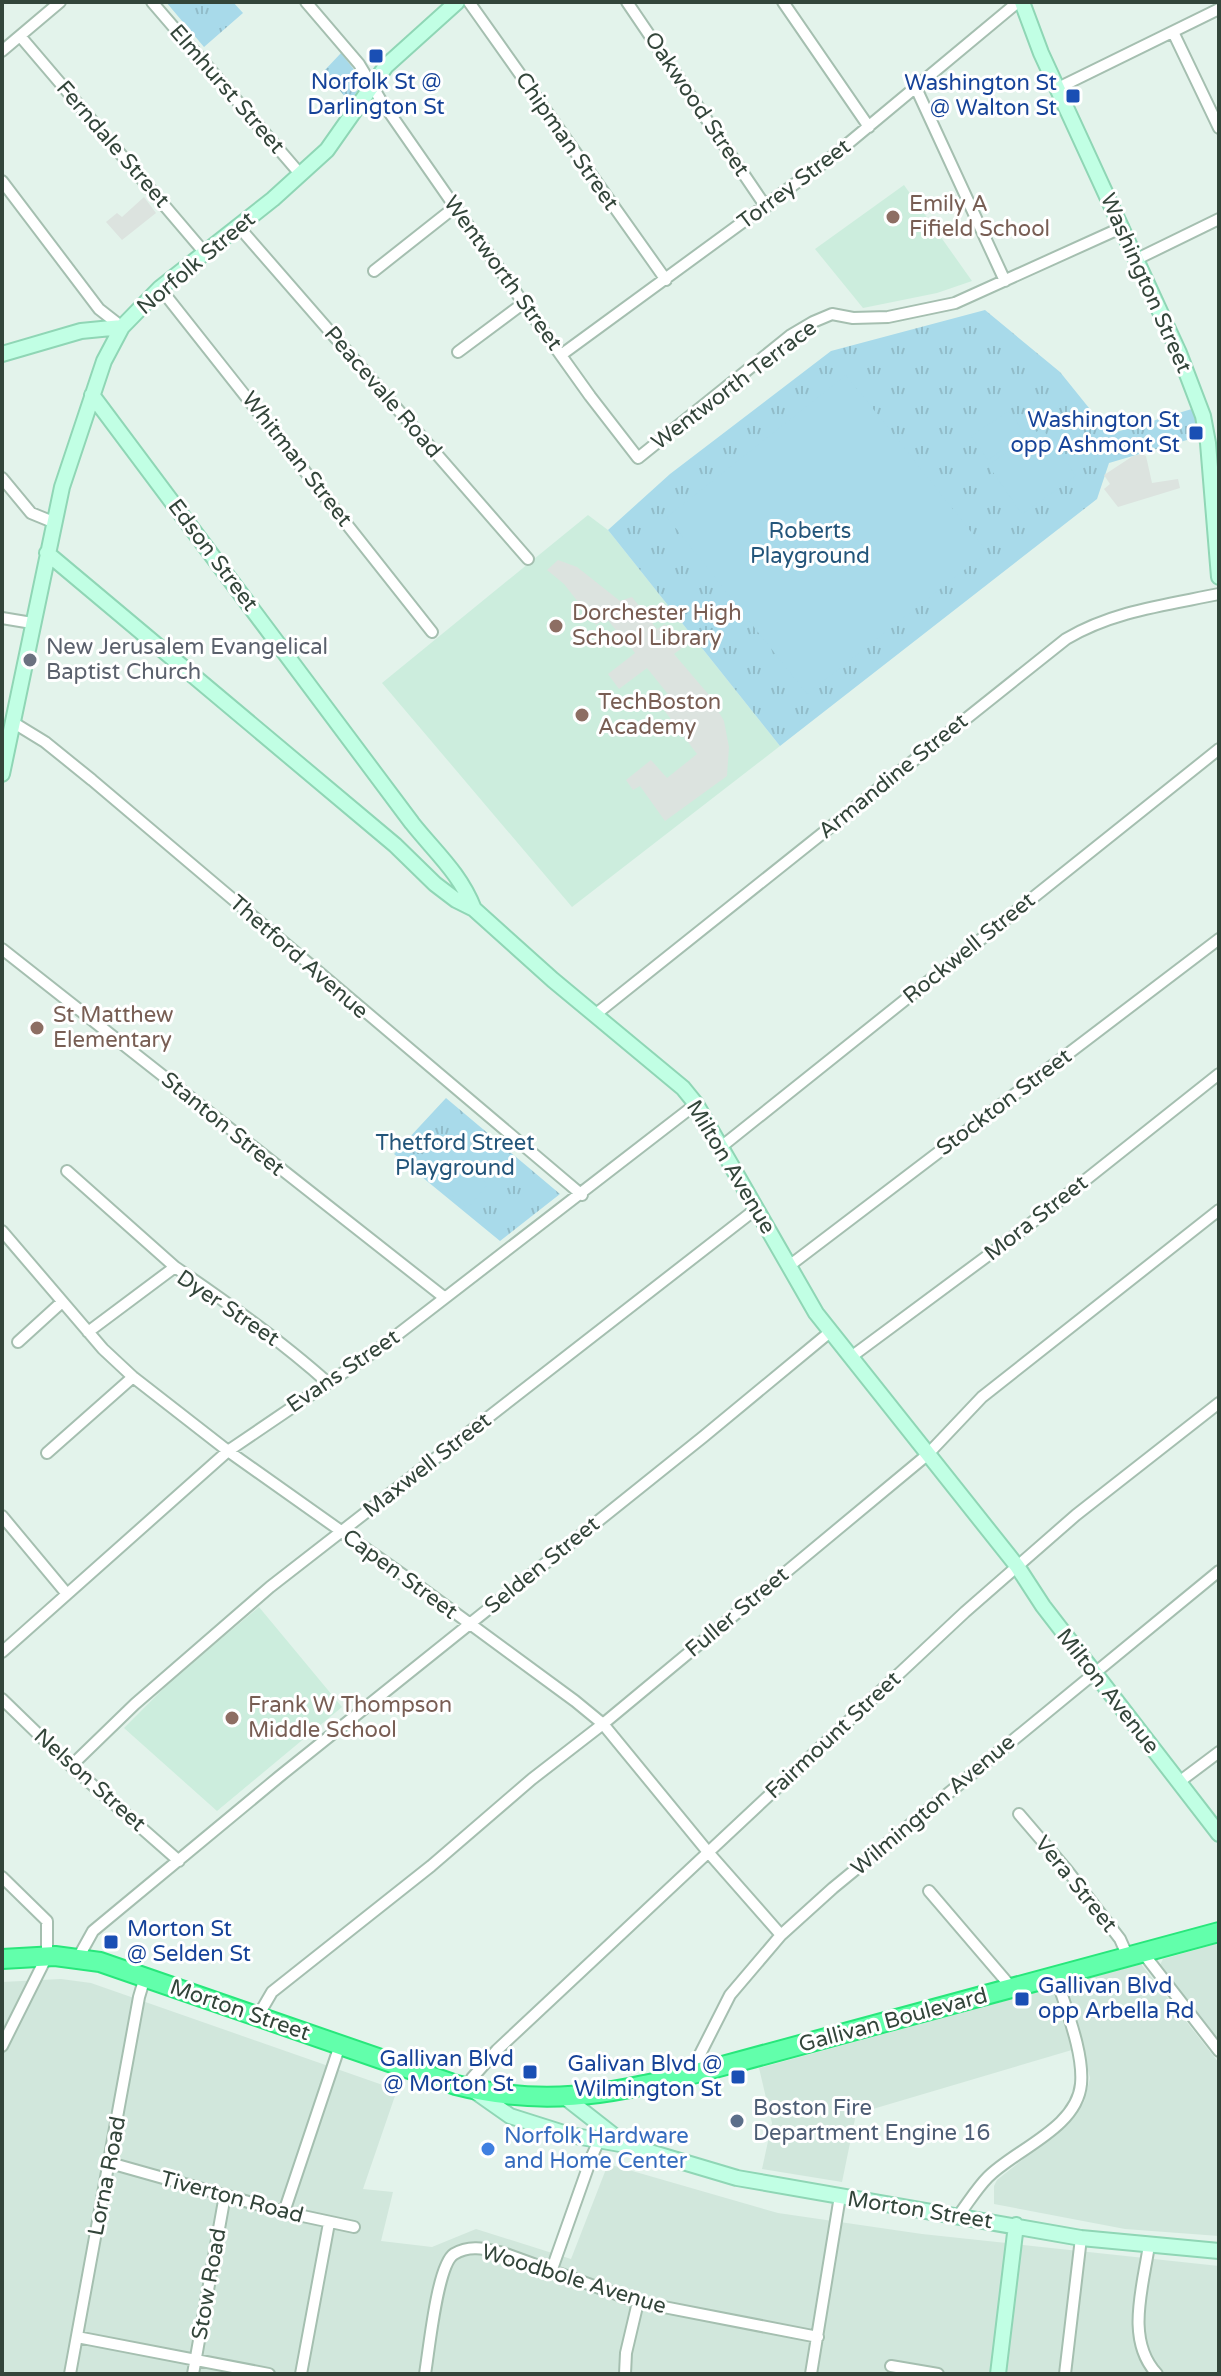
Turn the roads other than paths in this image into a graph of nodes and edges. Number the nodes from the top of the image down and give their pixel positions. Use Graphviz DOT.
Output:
graph roads {
  1 [pos="60,2"];
  2 [pos="152,2"];
  3 [pos="306,2"];
  4 [pos="457,2"];
  5 [pos="469,2"];
  6 [pos="627,2"];
  7 [pos="783,2"];
  8 [pos="1020,2"];
  9 [pos="1219,9"];
  10 [pos="1173,32"];
  11 [pos="20,36"];
  12 [pos="2,51"];
  13 [pos="372,85"];
  14 [pos="916,88"];
  15 [pos="1058,88"];
  16 [pos="869,127"];
  17 [pos="1219,128"];
  18 [pos="301,175"];
  19 [pos="2,181"];
  20 [pos="455,207"];
  21 [pos="766,207"];
  22 [pos="1219,219"];
  23 [pos="238,226"];
  24 [pos="1123,227"];
  25 [pos="204,252"];
  26 [pos="1137,259"];
  27 [pos="374,271"];
  28 [pos="666,280"];
  29 [pos="1005,281"];
  30 [pos="160,288"];
  31 [pos="525,302"];
  32 [pos="122,327"];
  33 [pos="458,352"];
  34 [pos="2,354"];
  35 [pos="561,355"];
  36 [pos="92,395"];
  37 [pos="1212,423"];
  38 [pos="638,458"];
  39 [pos="2,478"];
  40 [pos="53,522"];
  41 [pos="47,553"];
  42 [pos="528,559"];
  43 [pos="1219,577"];
  44 [pos="1219,594"];
  45 [pos="2,618"];
  46 [pos="32,623"];
  47 [pos="432,632"];
  48 [pos="10,716"];
  49 [pos="1219,749"];
  50 [pos="2,774"];
  51 [pos="431,843"];
  52 [pos="411,863"];
  53 [pos="450,865"];
  54 [pos="435,884"];
  55 [pos="474,909"];
  56 [pos="1219,939"];
  57 [pos="2,949"];
  58 [pos="596,1014"];
  59 [pos="1219,1074"];
  60 [pos="696,1104"];
  61 [pos="721,1147"];
  62 [pos="67,1171"];
  63 [pos="582,1195"];
  64 [pos="756,1209"];
  65 [pos="1219,1210"];
  66 [pos="2,1231"];
  67 [pos="789,1266"];
  68 [pos="175,1267"];
  69 [pos="445,1298"];
  70 [pos="62,1302"];
  71 [pos="88,1332"];
  72 [pos="830,1332"];
  73 [pos="18,1342"];
  74 [pos="851,1357"];
  75 [pos="133,1377"];
  76 [pos="328,1383"];
  77 [pos="1219,1403"];
  78 [pos="228,1451"];
  79 [pos="47,1453"];
  80 [pos="927,1455"];
  81 [pos="2,1516"];
  82 [pos="342,1531"];
  83 [pos="1017,1566"];
  84 [pos="1219,1571"];
  85 [pos="67,1594"];
  86 [pos="469,1624"];
  87 [pos="2,1652"];
  88 [pos="1095,1671"];
  89 [pos="2,1699"];
  90 [pos="603,1724"];
  91 [pos="1219,1752"];
  92 [pos="71,1766"];
  93 [pos="1179,1782"];
  94 [pos="1019,1814"];
  95 [pos="1219,1834"];
  96 [pos="708,1852"];
  97 [pos="179,1861"];
  98 [pos="2,1877"];
  99 [pos="929,1891"];
  100 [pos="1219,1932"];
  101 [pos="781,1935"];
  102 [pos="1136,1955"];
  103 [pos="47,1956"];
  104 [pos="78,1958"];
  105 [pos="2,1959"];
  106 [pos="1056,1976"];
  107 [pos="145,1977"];
  108 [pos="1012,1988"];
  109 [pos="258,2016"];
  110 [pos="340,2045"];
  111 [pos="2,2046"];
  112 [pos="1219,2051"];
  113 [pos="689,2075"];
  114 [pos="471,2085"];
  115 [pos="566,2098"];
  116 [pos="602,2136"];
  117 [pos="110,2163"];
  118 [pos="225,2195"];
  119 [pos="840,2196"];
  120 [pos="284,2212"];
  121 [pos="958,2216"];
  122 [pos="329,2223"];
  123 [pos="1016,2225"];
  124 [pos="354,2227"];
  125 [pos="1081,2238"];
  126 [pos="1149,2245"];
  127 [pos="1219,2251"];
  128 [pos="552,2269"];
  129 [pos="638,2302"];
  130 [pos="77,2337"];
  131 [pos="818,2337"];
  132 [pos="195,2361"];
  133 [pos="891,2366"];
  134 [pos="70,2374"];
  135 [pos="193,2374"];
  136 [pos="269,2374"];
  137 [pos="301,2374"];
  138 [pos="425,2374"];
  139 [pos="625,2374"];
  140 [pos="811,2374"];
  141 [pos="938,2374"];
  142 [pos="998,2374"];
  143 [pos="1065,2374"];
  144 [pos="1157,2374"];
  1 -- 11 [label="street"];
  2 -- 18 [label="street, Elmhurst Street"];
  3 -- 13 [label="street, Wentworth Street"];
  4 -- 13 [label="street, Norfolk Street"];
  5 -- 28 [label="street, Chipman Street"];
  6 -- 21 [label="street, Oakwood Street"];
  7 -- 16 [label="street"];
  8 -- 14 [label="street, Torrey Street"];
  8 -- 15 [label="street, Washington Street"];
  9 -- 10 [label="street"];
  10 -- 15 [label="street"];
  10 -- 17 [label="street"];
  11 -- 12 [label="street"];
  11 -- 25 [label="street, Ferndale Street"];
  13 -- 18 [label="street, Norfolk Street"];
  13 -- 20 [label="street, Wentworth Street"];
  14 -- 16 [label="street, Torrey Street"];
  14 -- 29 [label="street"];
  15 -- 24 [label="street, Washington Street"];
  16 -- 21 [label="street, Torrey Street"];
  18 -- 23 [label="street, Norfolk Street"];
  19 -- 32 [label="street"];
  20 -- 27 [label="street"];
  20 -- 31 [label="street, Wentworth Street"];
  21 -- 28 [label="street, Torrey Street"];
  22 -- 26 [label="street"];
  23 -- 25 [label="street, Norfolk Street"];
  23 -- 42 [label="street, Peacevale Road"];
  24 -- 26 [label="street, Washington Street"];
  24 -- 29 [label="street"];
  25 -- 30 [label="street, Norfolk Street"];
  26 -- 37 [label="street, Washington Street"];
  28 -- 35 [label="street, Torrey Street"];
  29 -- 38 [label="street, Wentworth Terrace"];
  30 -- 32 [label="street, Norfolk Street"];
  30 -- 47 [label="street, Whitman Street"];
  31 -- 33 [label="street"];
  31 -- 35 [label="street, Wentworth Street"];
  32 -- 34 [label="street"];
  32 -- 36 [label="street, Norfolk Street"];
  35 -- 38 [label="street, Wentworth Street"];
  36 -- 40 [label="street, Norfolk Street"];
  36 -- 51 [label="street, Edson Street"];
  37 -- 43 [label="street, Washington Street"];
  39 -- 40 [label="street"];
  40 -- 41 [label="street, Norfolk Street"];
  41 -- 46 [label="street, Norfolk Street"];
  41 -- 52 [label="street, Milton Avenue"];
  44 -- 58 [label="street, Armandine Street"];
  45 -- 46 [label="street"];
  46 -- 48 [label="street, Norfolk Street"];
  48 -- 50 [label="street, Norfolk Street"];
  48 -- 63 [label="street, Thetford Avenue"];
  49 -- 61 [label="street, Rockwell Street"];
  51 -- 52 [label="street"];
  51 -- 53 [label="street, Edson Street"];
  52 -- 54 [label="street, Milton Avenue"];
  53 -- 54 [label="street"];
  53 -- 55 [label="street, Edson Street"];
  54 -- 55 [label="street, Milton Avenue"];
  55 -- 58 [label="street, Milton Avenue"];
  56 -- 67 [label="street, Stockton Street"];
  57 -- 69 [label="street, Stanton Street"];
  58 -- 60 [label="street, Milton Avenue"];
  59 -- 74 [label="street, Mora Street"];
  60 -- 61 [label="street, Milton Avenue"];
  60 -- 63 [label="street, Evans Street"];
  61 -- 64 [label="street, Milton Avenue"];
  62 -- 68 [label="street"];
  63 -- 69 [label="street, Evans Street"];
  64 -- 67 [label="street, Milton Avenue"];
  64 -- 82 [label="street, Maxwell Street"];
  65 -- 80 [label="street, Fuller Street"];
  66 -- 70 [label="street, Capen Street"];
  67 -- 72 [label="street, Milton Avenue"];
  68 -- 71 [label="street, Dyer Street"];
  68 -- 76 [label="street, Dyer Street"];
  69 -- 76 [label="street, Evans Street"];
  70 -- 71 [label="street, Capen Street"];
  70 -- 73 [label="street"];
  71 -- 75 [label="street, Capen Street"];
  72 -- 74 [label="street, Milton Avenue"];
  72 -- 86 [label="street, Selden Street"];
  74 -- 80 [label="street, Milton Avenue"];
  75 -- 78 [label="street, Capen Street"];
  75 -- 79 [label="street"];
  76 -- 78 [label="street, Evans Street"];
  77 -- 83 [label="street, Fairmount Street"];
  78 -- 82 [label="street, Capen Street"];
  78 -- 85 [label="street, Evans Street"];
  80 -- 83 [label="street, Milton Avenue"];
  80 -- 90 [label="street, Fuller Street"];
  81 -- 85 [label="street"];
  82 -- 86 [label="street, Capen Street"];
  82 -- 92 [label="street, Maxwell Street"];
  83 -- 88 [label="street, Milton Avenue"];
  83 -- 96 [label="street, Fairmount Street"];
  84 -- 88 [label="street, Wilmington Avenue"];
  85 -- 87 [label="street, Evans Street"];
  86 -- 90 [label="street, Capen Street"];
  86 -- 97 [label="street, Selden Street"];
  88 -- 93 [label="street, Milton Avenue"];
  88 -- 101 [label="street, Wilmington Avenue"];
  89 -- 92 [label="street, Nelson Street"];
  90 -- 96 [label="street, Capen Street"];
  90 -- 109 [label="street, Fuller Street"];
  91 -- 93 [label="street"];
  92 -- 97 [label="street, Nelson Street"];
  93 -- 95 [label="street, Milton Avenue"];
  94 -- 102 [label="street, Vera Street"];
  96 -- 101 [label="street, Capen Street"];
  96 -- 114 [label="street, Fairmount Street"];
  97 -- 104 [label="street, Selden Street"];
  98 -- 103 [label="street"];
  99 -- 108 [label="street"];
  100 -- 102 [label="highway, Gallivan Boulevard"];
  101 -- 113 [label="street, Wilmington Avenue"];
  102 -- 106 [label="highway, Gallivan Boulevard"];
  102 -- 112 [label="street, Vera Street"];
  103 -- 104 [label="highway, Morton Street"];
  103 -- 105 [label="highway, Morton Street"];
  103 -- 111 [label="street"];
  104 -- 107 [label="highway, Morton Street"];
  106 -- 108 [label="highway, Gallivan Boulevard"];
  106 -- 121 [label="street"];
  107 -- 109 [label="highway, Morton Street"];
  107 -- 117 [label="street, Lorna Road"];
  108 -- 113 [label="highway, Gallivan Boulevard"];
  109 -- 110 [label="highway, Morton Street"];
  110 -- 114 [label="highway, Morton Street"];
  110 -- 120 [label="street"];
  113 -- 115 [label="highway, Gallivan Boulevard"];
  114 -- 115 [label="highway, Morton Street"];
  114 -- 116 [label="street, Morton Street"];
  115 -- 116 [label="street"];
  116 -- 119 [label="street, Morton Street"];
  116 -- 128 [label="street"];
  117 -- 118 [label="street, Tiverton Road"];
  117 -- 130 [label="street, Lorna Road"];
  118 -- 120 [label="street, Tiverton Road"];
  118 -- 132 [label="street, Stow Road"];
  119 -- 121 [label="street, Morton Street"];
  119 -- 131 [label="street"];
  120 -- 122 [label="street, Tiverton Road"];
  121 -- 123 [label="street, Morton Street"];
  122 -- 124 [label="street, Tiverton Road"];
  122 -- 137 [label="street"];
  123 -- 125 [label="street, Morton Street"];
  123 -- 142 [label="street"];
  125 -- 126 [label="street, Morton Street"];
  125 -- 143 [label="street"];
  126 -- 127 [label="street, Morton Street"];
  126 -- 144 [label="street"];
  128 -- 129 [label="street, Woodbole Avenue"];
  128 -- 138 [label="street, Woodbole Avenue"];
  129 -- 131 [label="street, Woodbole Avenue"];
  129 -- 139 [label="street"];
  130 -- 132 [label="street"];
  130 -- 134 [label="street, Lorna Road"];
  131 -- 140 [label="street"];
  132 -- 135 [label="street, Stow Road"];
  132 -- 136 [label="street"];
  133 -- 141 [label="street"];
}
